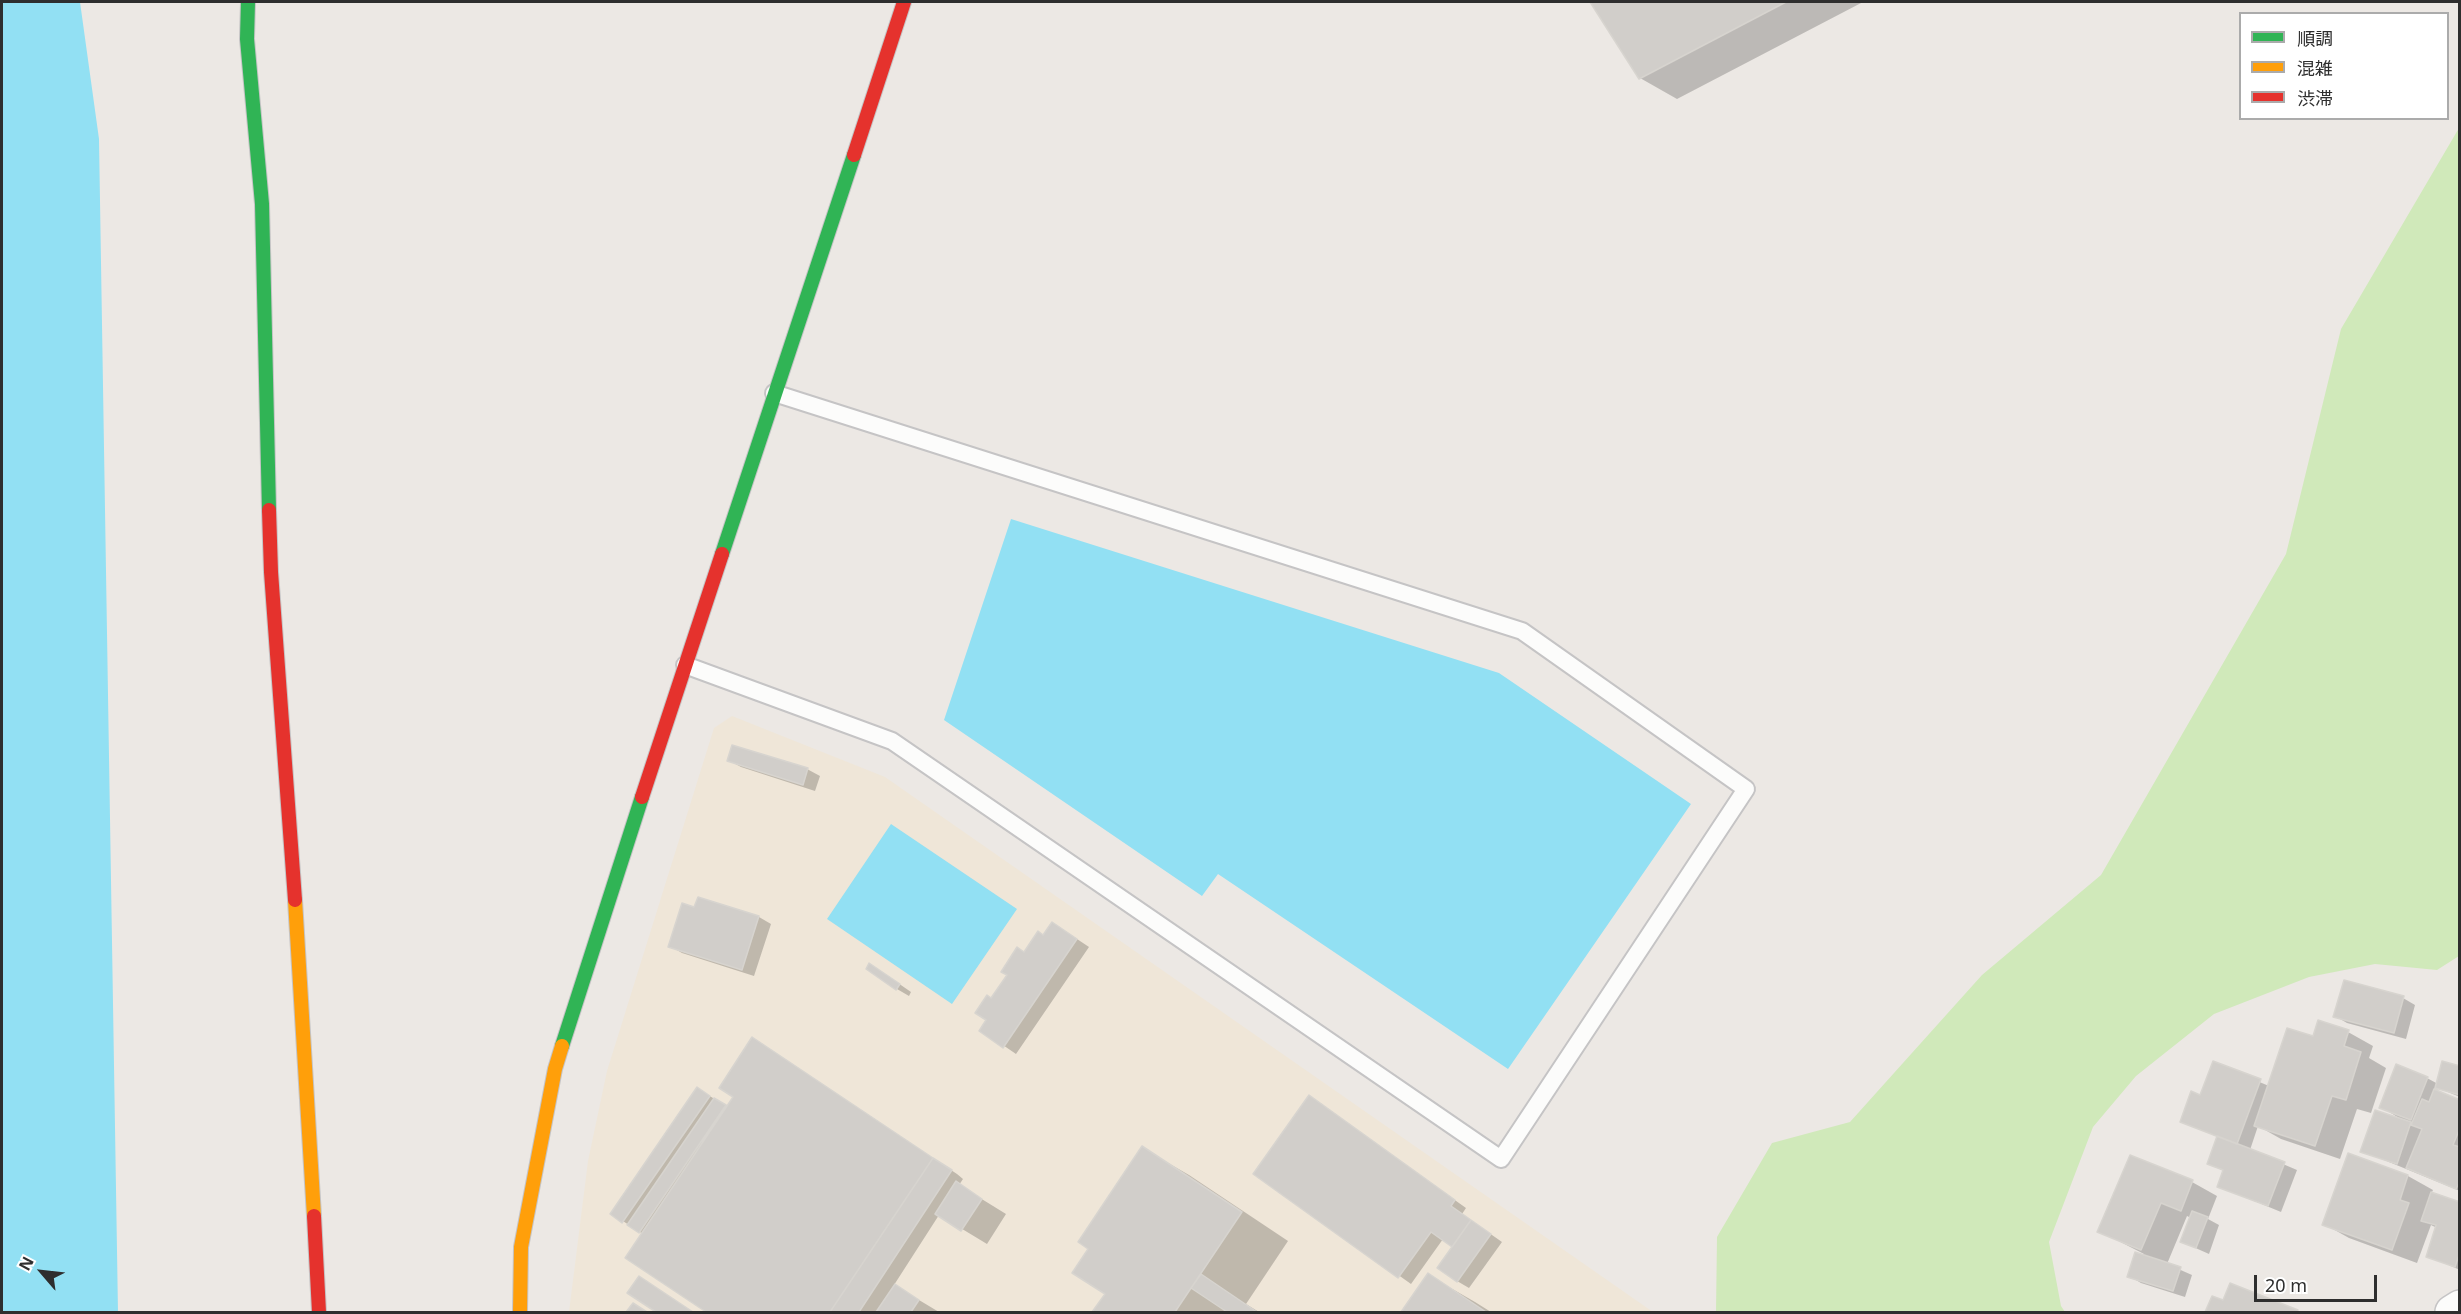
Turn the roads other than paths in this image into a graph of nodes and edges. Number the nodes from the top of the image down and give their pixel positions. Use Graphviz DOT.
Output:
graph roads {
  1 [pos="248,2"];
  2 [pos="904,2"];
  3 [pos="774,393"];
  4 [pos="685,665"];
  5 [pos="2460,1307"];
  6 [pos="319,1312"];
  7 [pos="520,1312"];
  8 [pos="2452,1312"];
  1 -- 6 [label="street"];
  2 -- 3 [label="street"];
  3 -- 4 [label="street"];
  3 -- 4 [label="lane"];
  4 -- 7 [label="street"];
  5 -- 8 [label="street"];
}
